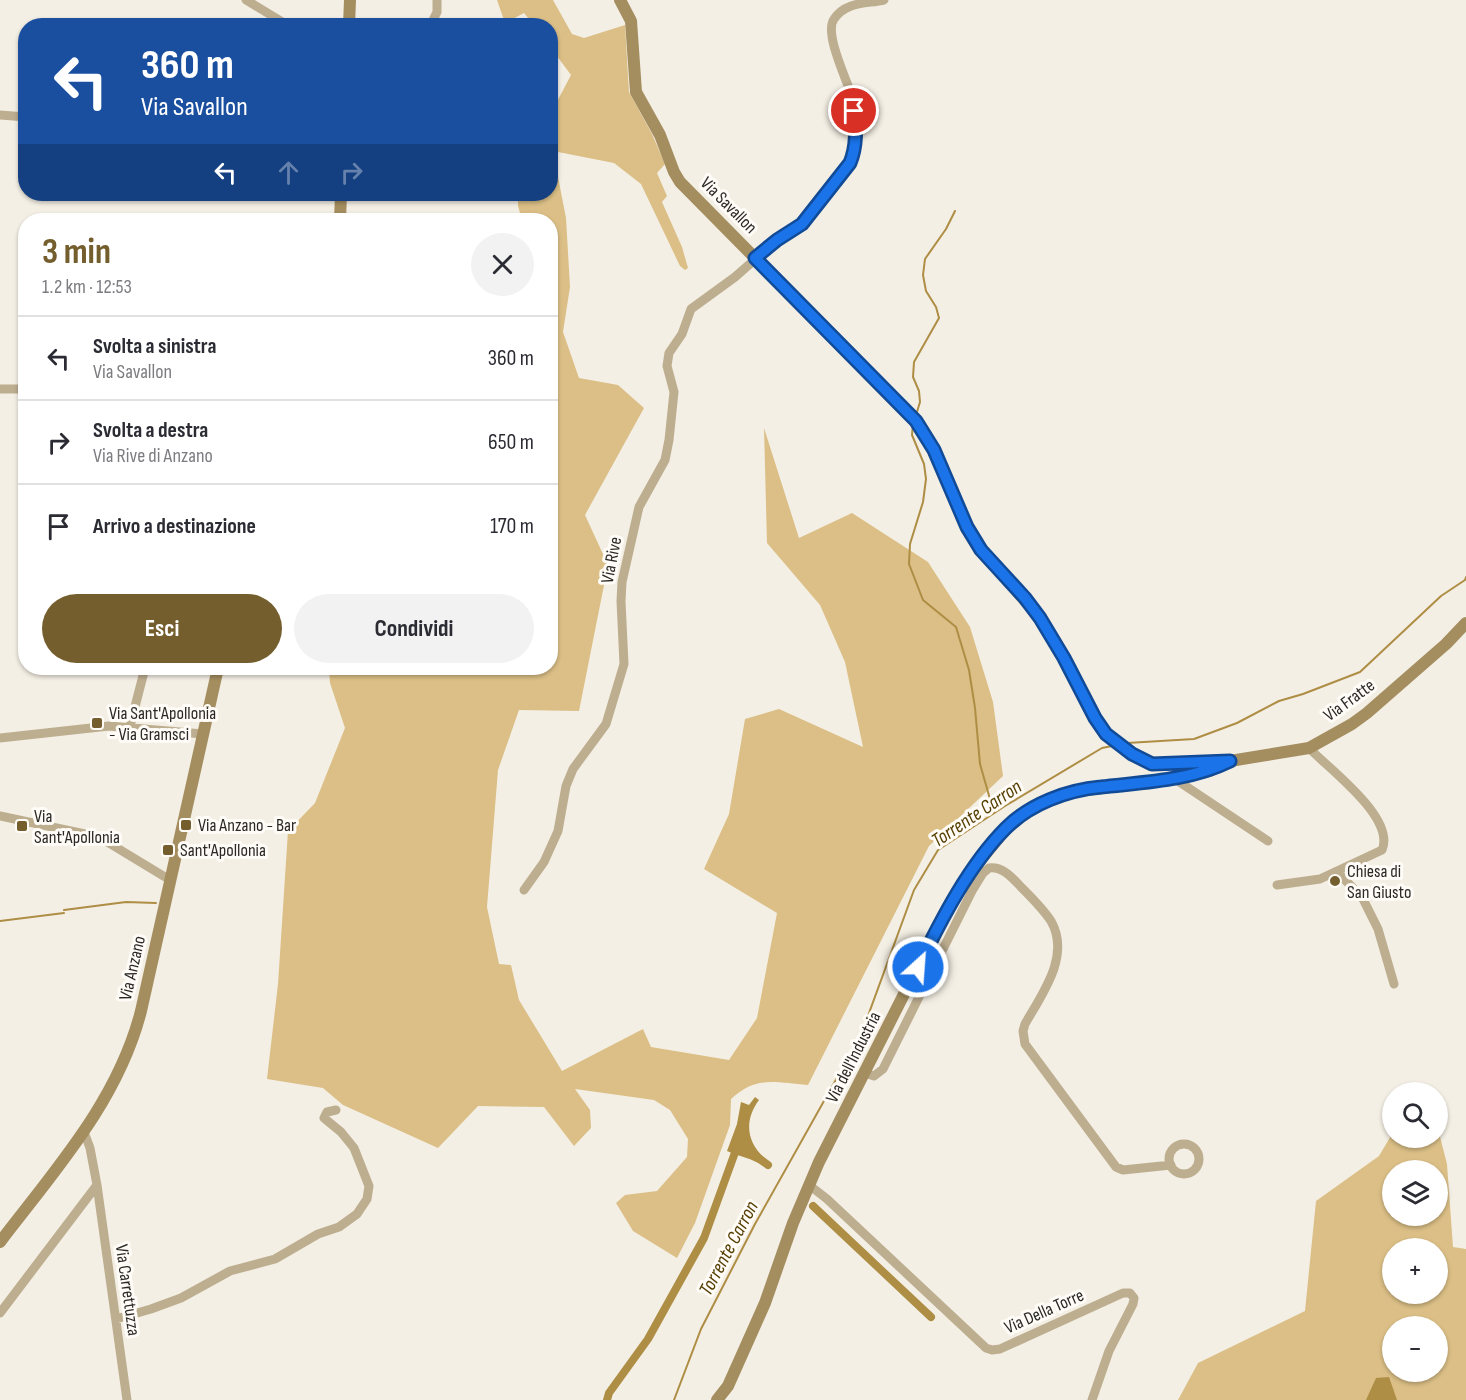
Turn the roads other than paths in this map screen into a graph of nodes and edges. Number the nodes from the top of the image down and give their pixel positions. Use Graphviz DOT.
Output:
graph roads {
  1 [pos="246,0"];
  2 [pos="350,0"];
  3 [pos="437,0"];
  4 [pos="620,0"];
  5 [pos="885,0"];
  6 [pos="276,18"];
  7 [pos="349,18"];
  8 [pos="434,18"];
  9 [pos="0,115"];
  10 [pos="18,116"];
  11 [pos="755,258"];
  12 [pos="0,389"];
  13 [pos="18,389"];
  14 [pos="1466,623"];
  15 [pos="143,675"];
  16 [pos="217,675"];
  17 [pos="130,726"];
  18 [pos="203,734"];
  19 [pos="0,738"];
  20 [pos="1309,748"];
  21 [pos="1230,761"];
  22 [pos="1174,779"];
  23 [pos="0,816"];
  24 [pos="1268,841"];
  25 [pos="1337,872"];
  26 [pos="170,880"];
  27 [pos="1277,885"];
  28 [pos="967,888"];
  29 [pos="524,890"];
  30 [pos="1394,984"];
  31 [pos="336,1110"];
  32 [pos="84,1132"];
  33 [pos="1171,1165"];
  34 [pos="97,1185"];
  35 [pos="809,1185"];
  36 [pos="0,1242"];
  37 [pos="0,1313"];
  38 [pos="116,1319"];
  39 [pos="127,1400"];
  40 [pos="717,1400"];
  41 [pos="1092,1400"];
  1 -- 6 [label="street"];
  2 -- 7 [label="main road"];
  3 -- 8 [label="street"];
  4 -- 11 [label="main road, Via Savallon"];
  5 -- 11 [label="street, Via Rive"];
  9 -- 10 [label="street"];
  11 -- 21 [label="main road, Via Savallon"];
  11 -- 29 [label="street, Via Rive"];
  12 -- 13 [label="street"];
  14 -- 20 [label="main road, Via Fratte"];
  15 -- 17 [label="street"];
  16 -- 18 [label="main road, Via Anzano"];
  17 -- 18 [label="street"];
  17 -- 19 [label="street"];
  18 -- 26 [label="main road, Via Anzano"];
  20 -- 21 [label="main road, Via Fratte"];
  20 -- 25 [label="street"];
  21 -- 22 [label="main road, Via dell'Industria"];
  22 -- 24 [label="street"];
  22 -- 28 [label="main road, Via dell'Industria"];
  23 -- 26 [label="street"];
  25 -- 27 [label="street"];
  25 -- 30 [label="street"];
  26 -- 32 [label="main road, Via Anzano"];
  28 -- 33 [label="street"];
  28 -- 35 [label="main road, Via dell'Industria"];
  31 -- 38 [label="street"];
  32 -- 34 [label="street, Via Carrettuzza"];
  32 -- 36 [label="main road, Via Anzano"];
  34 -- 37 [label="street"];
  34 -- 38 [label="street, Via Carrettuzza"];
  35 -- 40 [label="main road, Via dell'Industria"];
  35 -- 41 [label="street, Via Della Torre"];
  38 -- 39 [label="street, Via Carrettuzza"];
}
